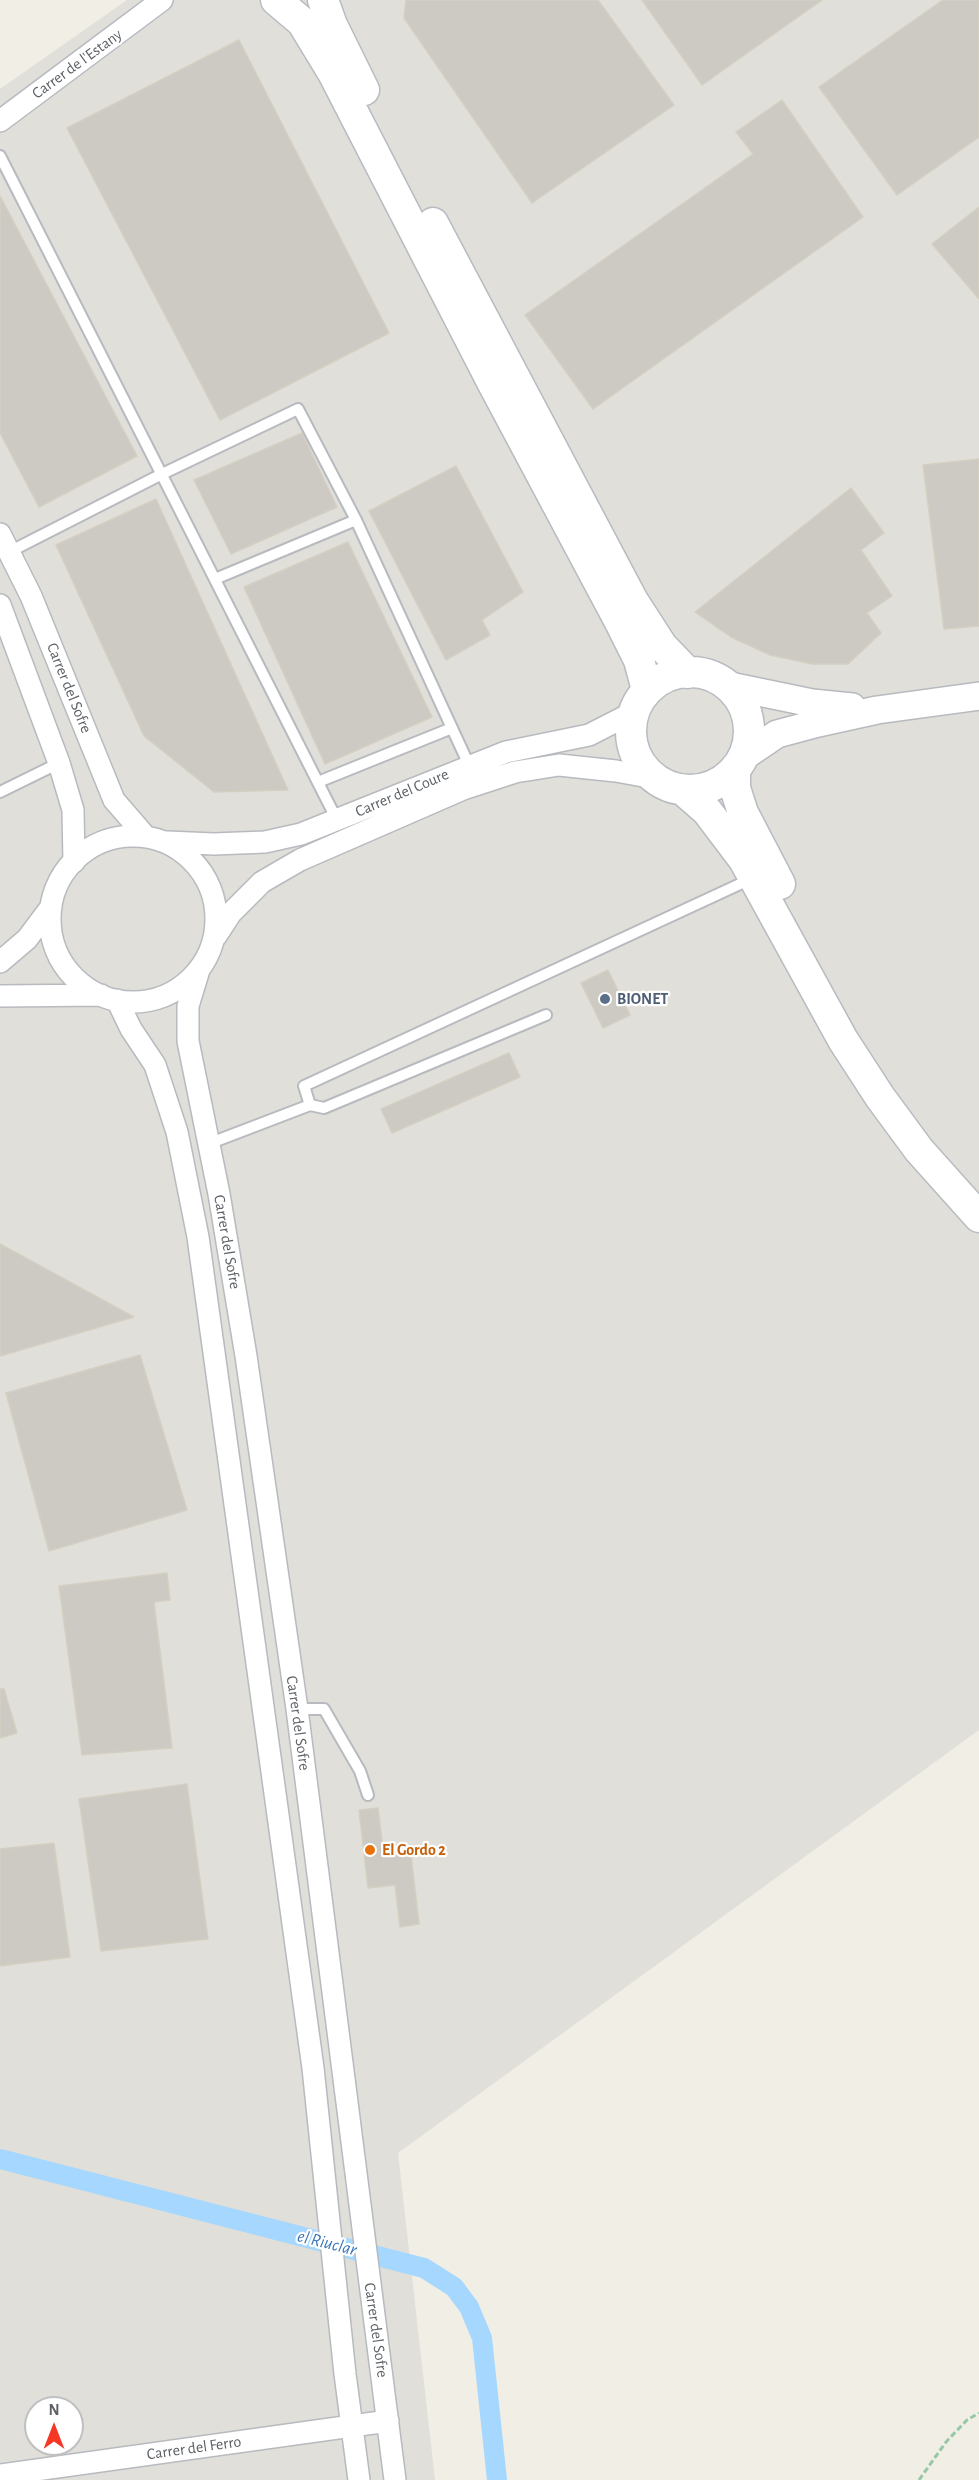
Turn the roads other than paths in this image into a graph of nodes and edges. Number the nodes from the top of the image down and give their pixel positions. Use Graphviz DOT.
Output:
graph roads {
  1 [pos="177,0"];
  2 [pos="276,0"];
  3 [pos="323,0"];
  4 [pos="158,4"];
  5 [pos="0,121"];
  6 [pos="0,156"];
  7 [pos="162,474"];
  8 [pos="356,520"];
  9 [pos="5,543"];
  10 [pos="215,579"];
  11 [pos="1,612"];
  12 [pos="688,673"];
  13 [pos="725,685"];
  14 [pos="979,696"];
  15 [pos="640,701"];
  16 [pos="877,710"];
  17 [pos="452,728"];
  18 [pos="59,763"];
  19 [pos="739,763"];
  20 [pos="469,765"];
  21 [pos="654,778"];
  22 [pos="318,782"];
  23 [pos="683,790"];
  24 [pos="0,792"];
  25 [pos="337,820"];
  26 [pos="155,839"];
  27 [pos="74,862"];
  28 [pos="753,878"];
  29 [pos="51,906"];
  30 [pos="214,939"];
  31 [pos="0,962"];
  32 [pos="199,970"];
  33 [pos="0,996"];
  34 [pos="111,997"];
  35 [pos="546,1015"];
  36 [pos="310,1105"];
  37 [pos="208,1144"];
  38 [pos="979,1190"];
  39 [pos="979,1217"];
  40 [pos="297,1709"];
  41 [pos="368,1794"];
  42 [pos="388,2421"];
  43 [pos="351,2427"];
  44 [pos="0,2475"];
  45 [pos="359,2480"];
  46 [pos="395,2480"];
  1 -- 4 [label="street, Carrer de l'Estany"];
  2 -- 15 [label="main road"];
  3 -- 12 [label="main road"];
  4 -- 5 [label="street, Carrer de l'Estany"];
  6 -- 7 [label="lane"];
  7 -- 8 [label="lane"];
  7 -- 9 [label="lane"];
  7 -- 10 [label="lane"];
  8 -- 10 [label="lane"];
  8 -- 17 [label="lane"];
  9 -- 26 [label="street, Carrer del Sofre"];
  10 -- 22 [label="lane"];
  11 -- 18 [label="street, Carrer del Sofre"];
  12 -- 13 [label="main road"];
  12 -- 15 [label="main road"];
  13 -- 16 [label="street"];
  13 -- 19 [label="main road"];
  14 -- 16 [label="street"];
  15 -- 20 [label="street, Carrer del Coure"];
  15 -- 21 [label="main road"];
  16 -- 19 [label="street"];
  17 -- 20 [label="lane"];
  17 -- 22 [label="lane"];
  18 -- 24 [label="lane"];
  18 -- 27 [label="street, Carrer del Sofre"];
  19 -- 23 [label="main road"];
  19 -- 38 [label="main road"];
  20 -- 25 [label="street, Carrer del Coure"];
  21 -- 23 [label="main road"];
  21 -- 30 [label="street, Carrer del Coure"];
  22 -- 25 [label="lane"];
  23 -- 28 [label="main road"];
  25 -- 26 [label="street, Carrer del Coure"];
  26 -- 27 [label="street"];
  26 -- 30 [label="street"];
  27 -- 29 [label="street"];
  28 -- 36 [label="lane"];
  28 -- 39 [label="main road"];
  29 -- 31 [label="street"];
  29 -- 34 [label="street"];
  30 -- 32 [label="street"];
  32 -- 34 [label="street"];
  32 -- 37 [label="street, Carrer del Sofre"];
  33 -- 34 [label="street"];
  34 -- 43 [label="street, Carrer del Sofre"];
  35 -- 36 [label="lane"];
  36 -- 37 [label="lane"];
  37 -- 40 [label="street, Carrer del Sofre"];
  40 -- 41 [label="lane"];
  40 -- 42 [label="street, Carrer del Sofre"];
  42 -- 43 [label="street, Carrer del Ferro"];
  42 -- 46 [label="street, Carrer del Sofre"];
  43 -- 44 [label="street, Carrer del Ferro"];
  43 -- 45 [label="street, Carrer del Sofre"];
}
